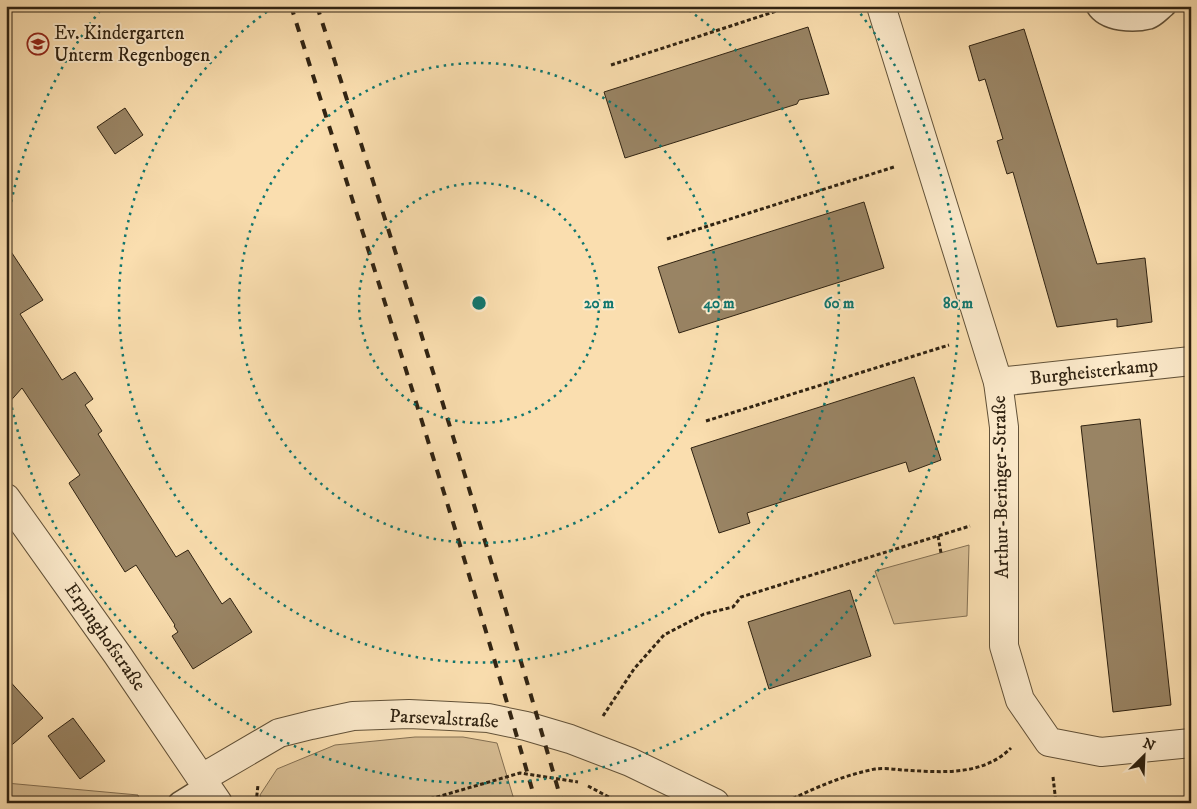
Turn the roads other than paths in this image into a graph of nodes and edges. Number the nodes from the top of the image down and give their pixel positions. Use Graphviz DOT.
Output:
graph roads {
  1 [pos="881,6"];
  2 [pos="1098,6"];
  3 [pos="1165,6"];
  4 [pos="1191,361"];
  5 [pos="998,382"];
  6 [pos="6,498"];
  7 [pos="1191,743"];
  8 [pos="209,789"];
  9 [pos="179,803"];
  10 [pos="715,803"];
  1 -- 5 [label="street, Arthur-Beringer-Straße"];
  2 -- 3 [label="lane"];
  4 -- 5 [label="street, Burgheisterkamp"];
  5 -- 7 [label="street, Arthur-Beringer-Straße"];
  6 -- 8 [label="street, Erpinghofstraße"];
  8 -- 9 [label="lane"];
  8 -- 10 [label="street, Parsevalstraße"];
}
